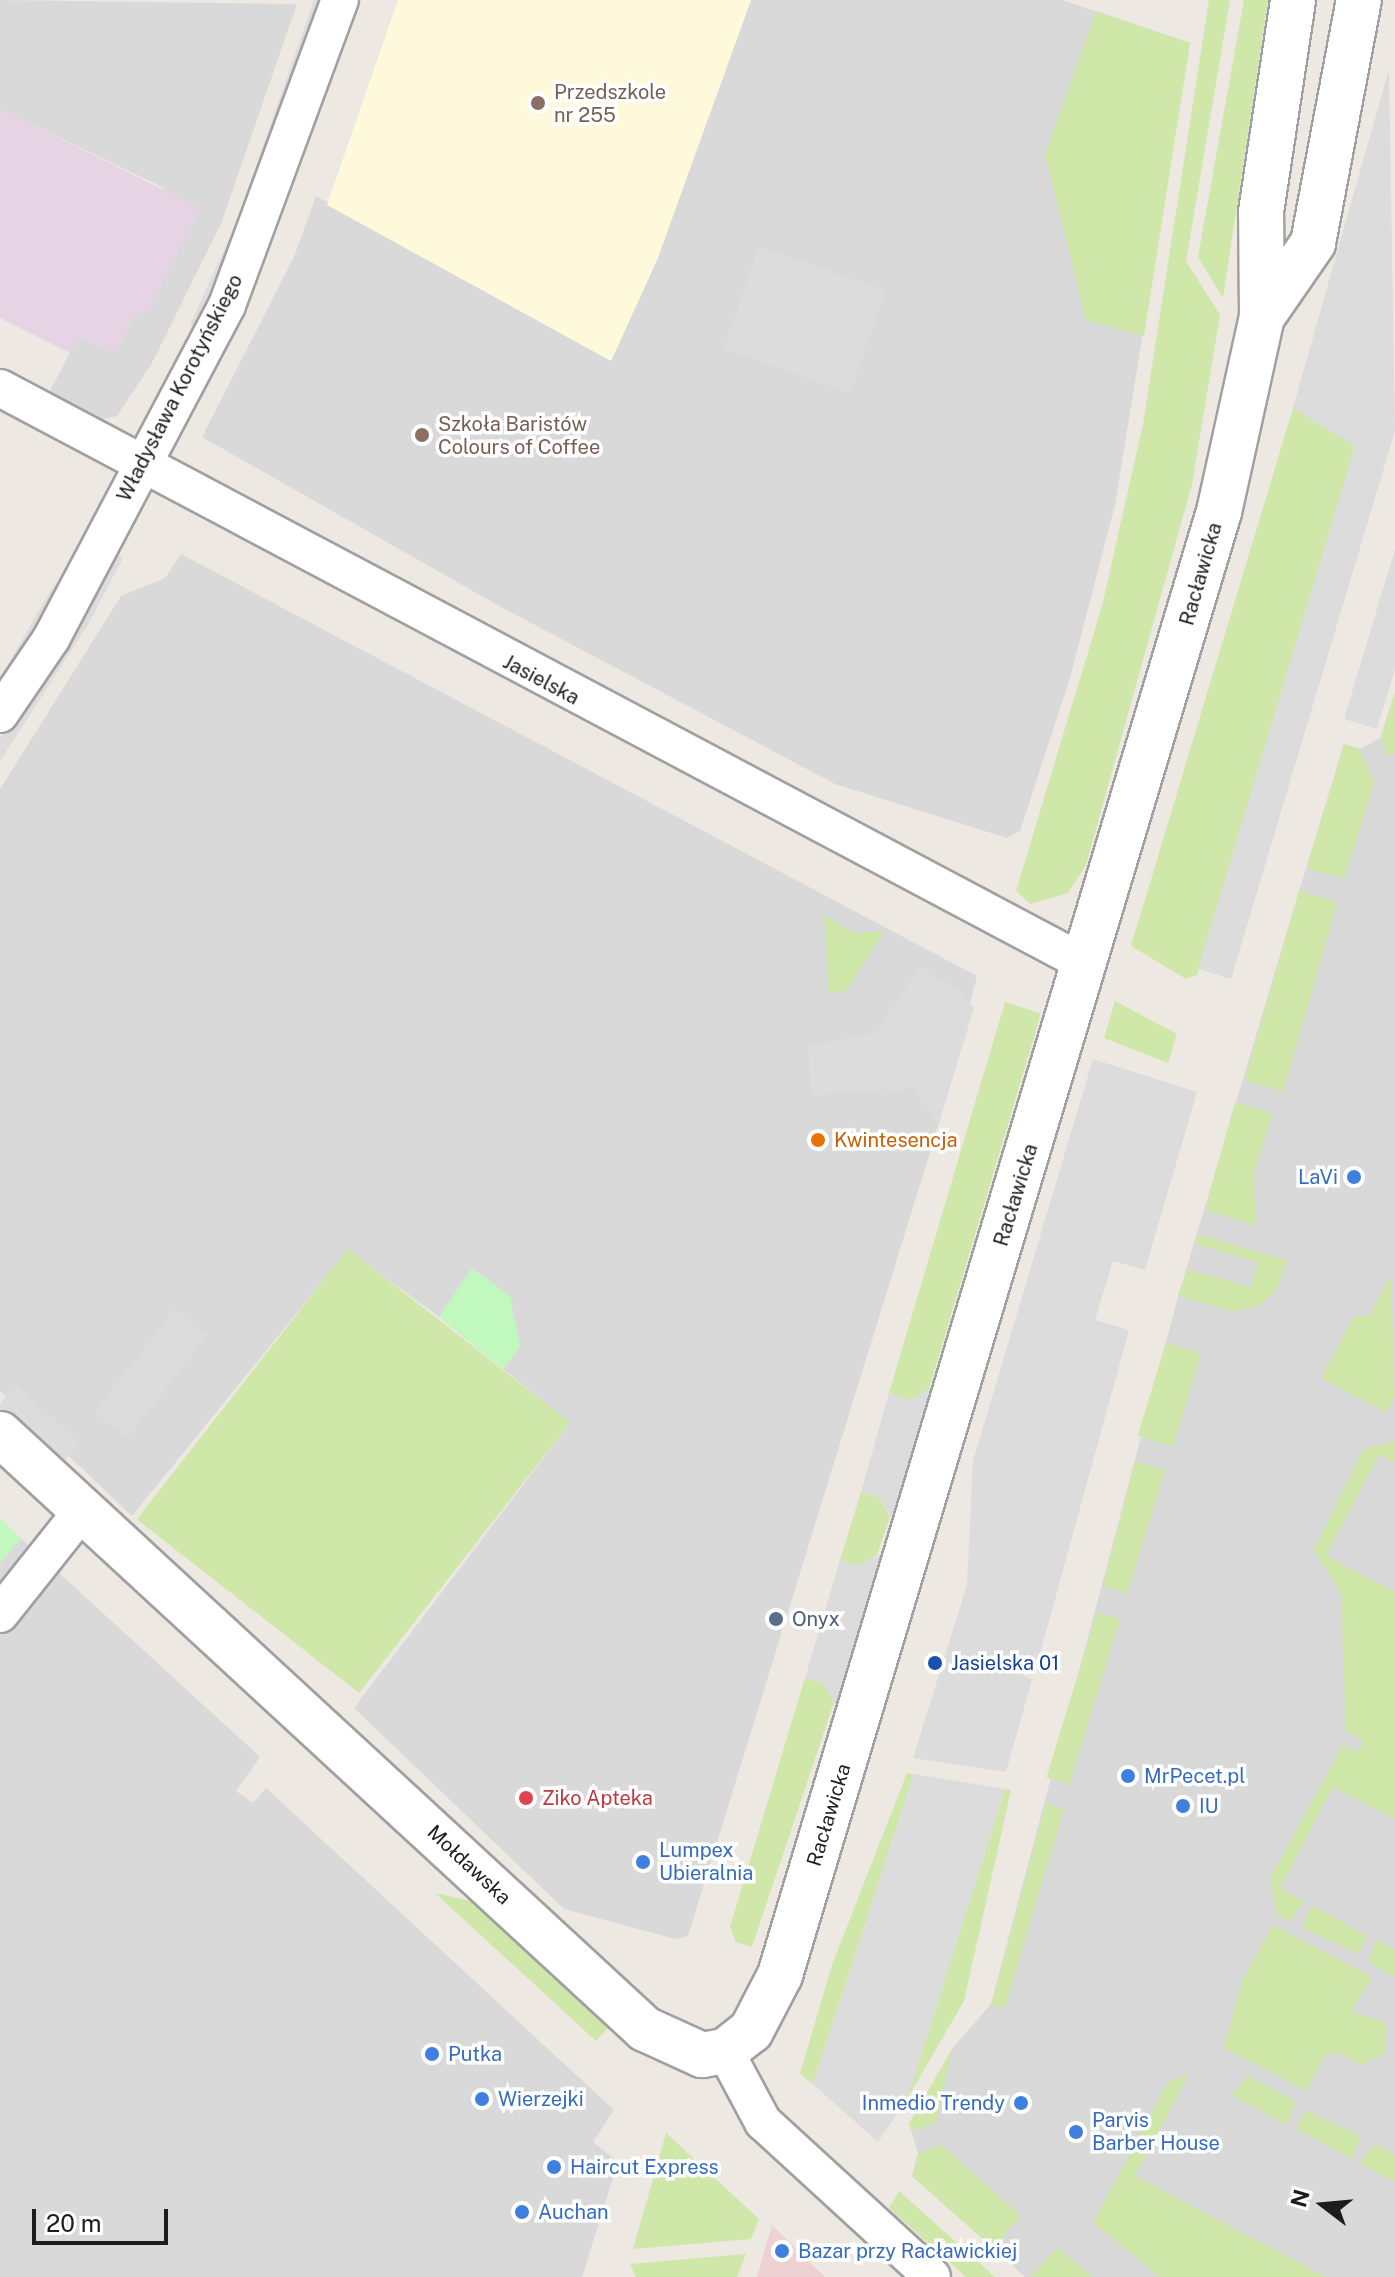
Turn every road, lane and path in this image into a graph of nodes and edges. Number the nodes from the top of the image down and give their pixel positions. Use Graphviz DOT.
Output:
graph roads {
  1 [pos="340,0"];
  2 [pos="1293,0"];
  3 [pos="1359,0"];
  4 [pos="1262,317"];
  5 [pos="0,388"];
  6 [pos="140,465"];
  7 [pos="0,714"];
  8 [pos="1086,964"];
  9 [pos="0,1434"];
  10 [pos="82,1511"];
  11 [pos="0,1614"];
  12 [pos="725,2051"];
  13 [pos="932,2277"];
  1 -- 6 [label="street, Władysława Korotyńskiego"];
  2 -- 4 [label="street, Racławicka"];
  3 -- 4 [label="street, Racławicka"];
  4 -- 8 [label="street, Racławicka"];
  5 -- 6 [label="street, Jasielska"];
  6 -- 7 [label="street, Władysława Korotyńskiego"];
  6 -- 8 [label="street, Jasielska"];
  8 -- 12 [label="street, Racławicka"];
  9 -- 10 [label="street, Mołdawska"];
  10 -- 11 [label="street"];
  10 -- 12 [label="street, Mołdawska"];
  12 -- 13 [label="street"];
}
